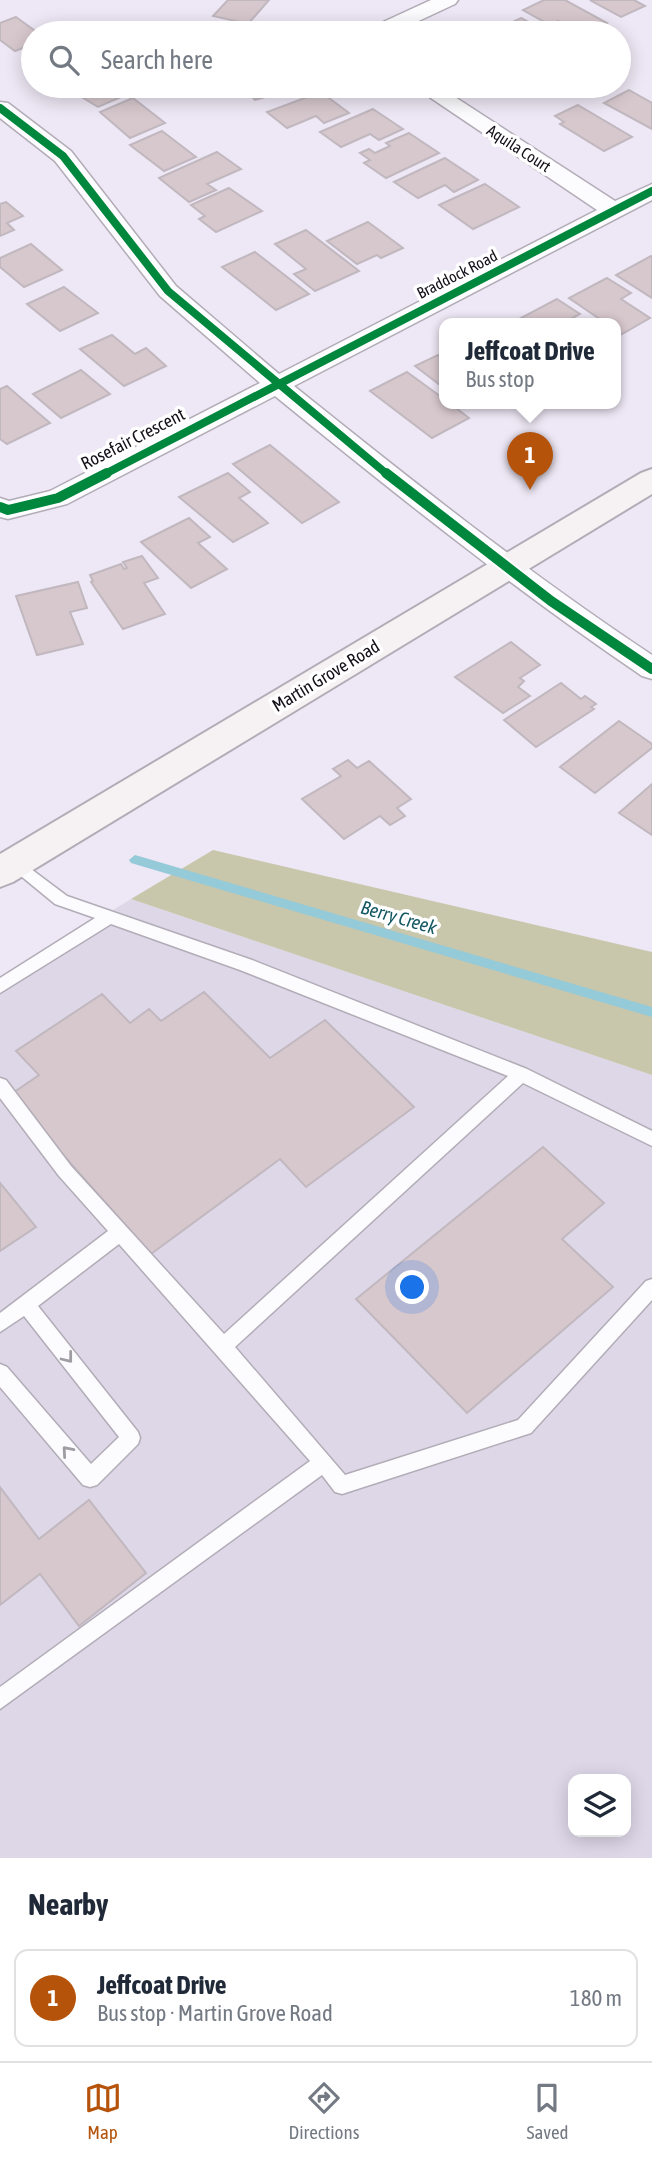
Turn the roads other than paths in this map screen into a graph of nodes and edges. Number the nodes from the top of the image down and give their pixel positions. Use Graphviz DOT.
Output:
graph roads {
  1 [pos="448,0"];
  2 [pos="401,21"];
  3 [pos="442,98"];
  4 [pos="0,108"];
  5 [pos="652,191"];
  6 [pos="614,211"];
  7 [pos="277,384"];
  8 [pos="652,480"];
  9 [pos="0,507"];
  10 [pos="508,568"];
  11 [pos="652,669"];
  12 [pos="8,867"];
  13 [pos="110,917"];
  14 [pos="0,986"];
  15 [pos="521,1074"];
  16 [pos="0,1085"];
  17 [pos="652,1139"];
  18 [pos="121,1232"];
  19 [pos="652,1287"];
  20 [pos="26,1305"];
  21 [pos="0,1324"];
  22 [pos="223,1346"];
  23 [pos="0,1373"];
  24 [pos="323,1464"];
  25 [pos="0,1699"];
  1 -- 2 [label="street"];
  3 -- 6 [label="street, Aquila Court"];
  4 -- 7 [label="street"];
  5 -- 6 [label="street, Braddock Road"];
  6 -- 7 [label="street, Braddock Road"];
  7 -- 9 [label="street, Rosefair Crescent"];
  7 -- 10 [label="street"];
  8 -- 10 [label="main road, Martin Grove Road"];
  10 -- 11 [label="street"];
  10 -- 12 [label="main road, Martin Grove Road"];
  12 -- 13 [label="lane"];
  13 -- 14 [label="lane"];
  13 -- 15 [label="lane"];
  15 -- 17 [label="lane"];
  15 -- 22 [label="lane"];
  16 -- 18 [label="lane"];
  18 -- 20 [label="lane"];
  18 -- 22 [label="lane"];
  19 -- 24 [label="lane"];
  20 -- 21 [label="lane"];
  20 -- 23 [label="lane, one-way"];
  22 -- 24 [label="lane"];
  24 -- 25 [label="lane"];
}
